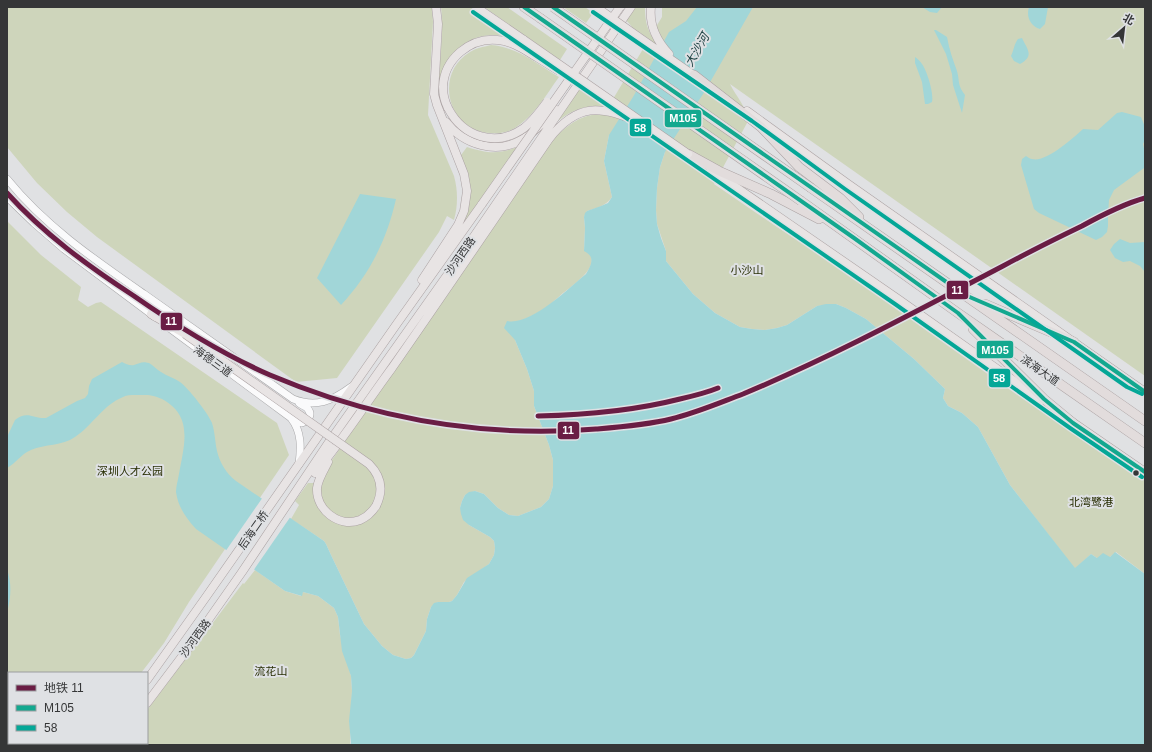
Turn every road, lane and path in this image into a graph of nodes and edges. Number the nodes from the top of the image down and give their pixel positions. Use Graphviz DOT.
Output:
graph roads {
  1 [pos="436,7"];
  2 [pos="476,7"];
  3 [pos="524,7"];
  4 [pos="553,7"];
  5 [pos="596,7"];
  6 [pos="603,7"];
  7 [pos="615,7"];
  8 [pos="620,7"];
  9 [pos="651,7"];
  10 [pos="630,8"];
  11 [pos="600,35"];
  12 [pos="637,36"];
  13 [pos="573,73"];
  14 [pos="694,75"];
  15 [pos="579,83"];
  16 [pos="594,89"];
  17 [pos="441,115"];
  18 [pos="655,131"];
  19 [pos="688,154"];
  20 [pos="7,179"];
  21 [pos="814,184"];
  22 [pos="7,197"];
  23 [pos="7,203"];
  24 [pos="799,204"];
  25 [pos="20,210"];
  26 [pos="455,264"];
  27 [pos="965,295"];
  28 [pos="958,313"];
  29 [pos="151,314"];
  30 [pos="176,317"];
  31 [pos="427,318"];
  32 [pos="170,324"];
  33 [pos="396,326"];
  34 [pos="1074,342"];
  35 [pos="1130,382"];
  36 [pos="355,384"];
  37 [pos="1145,389"];
  38 [pos="1145,392"];
  39 [pos="293,399"];
  40 [pos="285,413"];
  41 [pos="1145,422"];
  42 [pos="1073,423"];
  43 [pos="338,443"];
  44 [pos="1145,443"];
  45 [pos="299,464"];
  46 [pos="1143,471"];
  47 [pos="276,496"];
  48 [pos="288,505"];
  49 [pos="230,564"];
  50 [pos="242,572"];
  51 [pos="148,679"];
  52 [pos="148,701"];
  1 -- 17 [label="main road"];
  2 -- 16 [label="main road, bridge"];
  3 -- 24 [label="highway, 滨海大道, bridge"];
  4 -- 21 [label="highway, 滨海大道, bridge"];
  5 -- 12 [label="main road, bridge"];
  6 -- 12 [label="main road, bridge"];
  7 -- 11 [label="main road, bridge"];
  8 -- 11 [label="main road, 沙河西路, bridge"];
  9 -- 14 [label="main road"];
  10 -- 15 [label="main road, 沙河西路"];
  11 -- 13 [label="main road, 沙河西路, bridge"];
  12 -- 14 [label="main road"];
  13 -- 16 [label="main road, bridge"];
  13 -- 33 [label="main road, 沙河西路, bridge"];
  14 -- 21 [label="highway"];
  14 -- 34 [label="main road"];
  15 -- 17 [label="main road"];
  15 -- 26 [label="main road, 沙河西路"];
  16 -- 18 [label="main road, bridge"];
  17 -- 33 [label="main road"];
  18 -- 19 [label="main road, bridge"];
  18 -- 31 [label="main road, bridge"];
  19 -- 24 [label="highway"];
  19 -- 42 [label="main road"];
  20 -- 30 [label="main road, 海德三道"];
  21 -- 27 [label="highway, 滨海大道"];
  22 -- 25 [label="main road, 海德三道"];
  23 -- 25 [label="main road"];
  24 -- 28 [label="highway, 滨海大道"];
  25 -- 29 [label="main road, 海德三道"];
  26 -- 31 [label="main road"];
  26 -- 48 [label="main road, 沙河西路"];
  27 -- 34 [label="highway"];
  27 -- 41 [label="highway, 滨海大道"];
  28 -- 42 [label="highway"];
  28 -- 44 [label="highway, 滨海大道"];
  29 -- 32 [label="main road"];
  29 -- 40 [label="main road, 海德三道"];
  30 -- 32 [label="main road"];
  30 -- 39 [label="main road, 海德三道"];
  31 -- 43 [label="main road"];
  32 -- 43 [label="main road, bridge"];
  33 -- 36 [label="main road, 沙河西路"];
  34 -- 35 [label="main road"];
  35 -- 37 [label="main road"];
  35 -- 38 [label="main road"];
  36 -- 39 [label="main road, 海德三道"];
  36 -- 45 [label="main road, 沙河西路"];
  39 -- 40 [label="main road"];
  40 -- 45 [label="main road, 海德三道"];
  42 -- 46 [label="main road"];
  43 -- 48 [label="main road"];
  45 -- 47 [label="main road, 沙河西路"];
  47 -- 49 [label="main road, 后海二桥"];
  48 -- 50 [label="main road, 后海二桥"];
  49 -- 51 [label="main road, 沙河西路"];
  50 -- 52 [label="main road, 沙河西路"];
}
